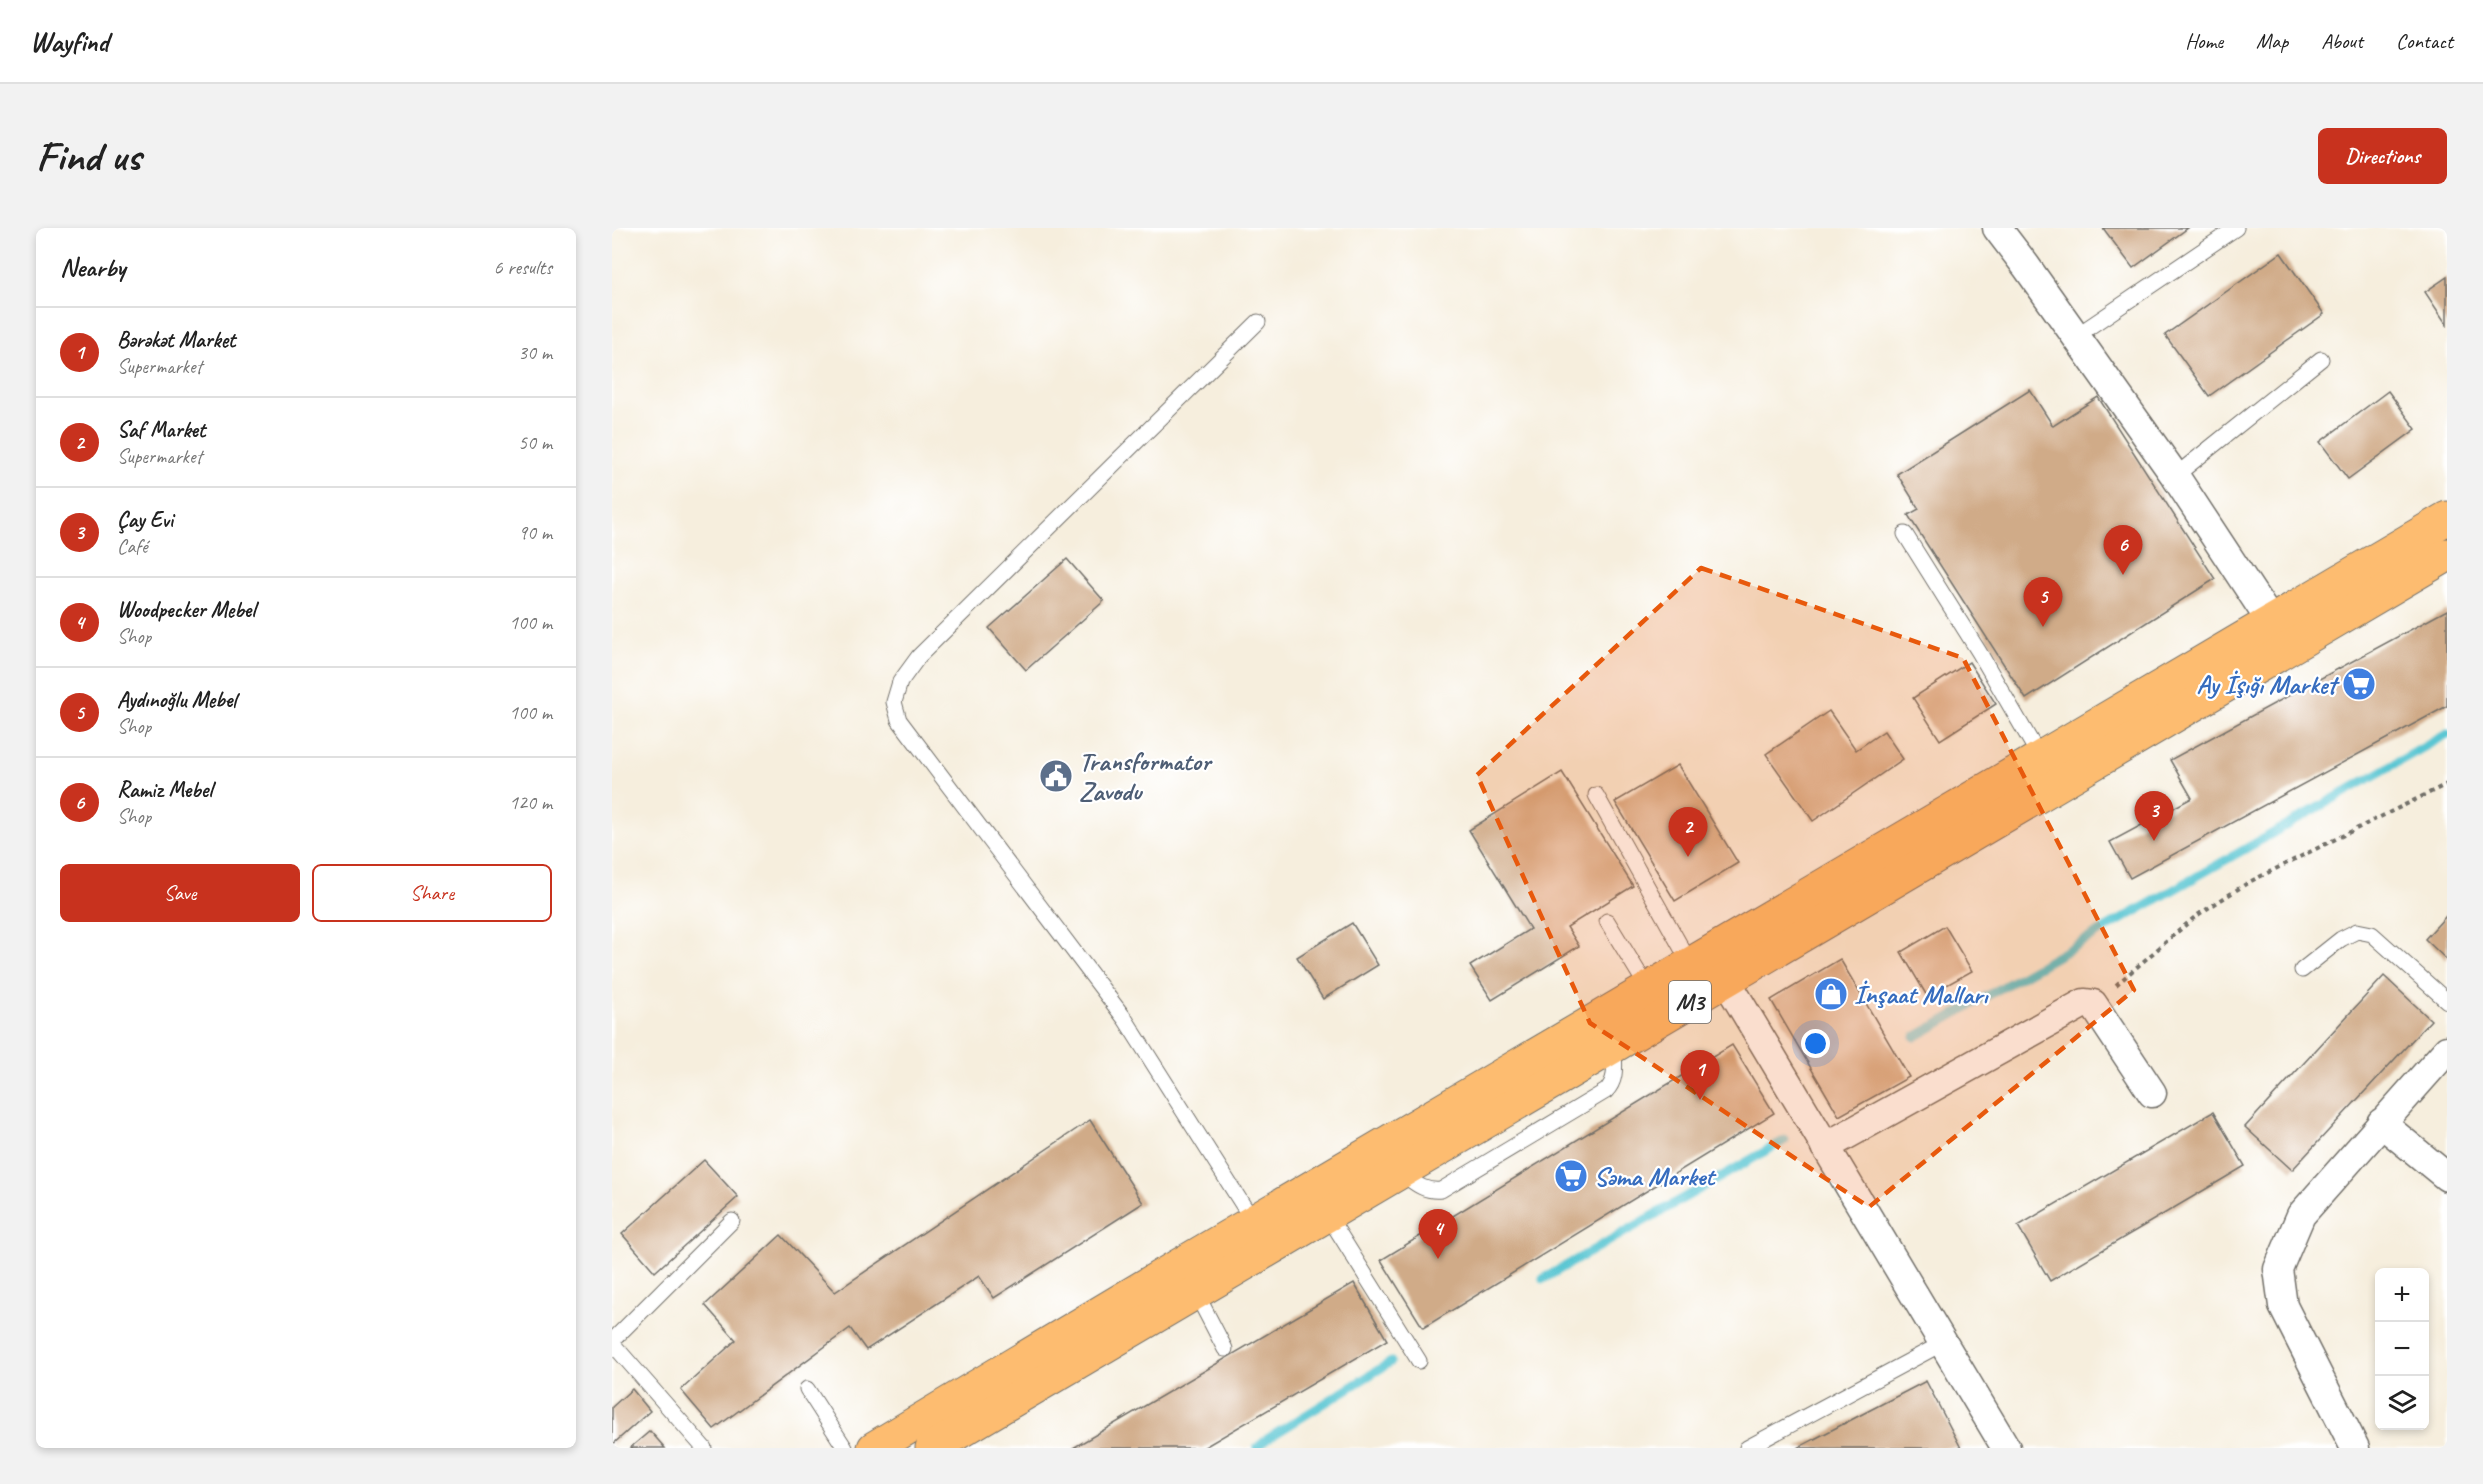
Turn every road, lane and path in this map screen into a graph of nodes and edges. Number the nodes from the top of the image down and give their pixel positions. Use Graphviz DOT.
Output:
graph roads {
  1 [pos="1996,228"];
  2 [pos="2236,228"];
  3 [pos="1258,322"];
  4 [pos="2076,336"];
  5 [pos="2320,359"];
  6 [pos="2175,476"];
  7 [pos="2447,518"];
  8 [pos="1905,534"];
  9 [pos="2447,555"];
  10 [pos="2280,636"];
  11 [pos="2041,759"];
  12 [pos="2447,784"];
  13 [pos="1596,795"];
  14 [pos="1607,921"];
  15 [pos="1701,959"];
  16 [pos="2302,970"];
  17 [pos="1726,981"];
  18 [pos="1649,990"];
  19 [pos="2447,1001"];
  20 [pos="2093,1004"];
  21 [pos="2447,1050"];
  22 [pos="2152,1094"];
  23 [pos="2381,1123"];
  24 [pos="1825,1147"];
  25 [pos="2447,1177"];
  26 [pos="1327,1214"];
  27 [pos="732,1221"];
  28 [pos="1253,1221"];
  29 [pos="1196,1291"];
  30 [pos="612,1342"];
  31 [pos="1943,1343"];
  32 [pos="1225,1349"];
  33 [pos="1419,1362"];
  34 [pos="807,1389"];
  35 [pos="704,1448"];
  36 [pos="845,1448"];
  37 [pos="874,1448"];
  38 [pos="932,1448"];
  39 [pos="1747,1448"];
  40 [pos="2006,1448"];
  41 [pos="2355,1448"];
  1 -- 4 [label="street"];
  2 -- 4 [label="lane"];
  3 -- 28 [label="lane"];
  4 -- 6 [label="street"];
  5 -- 6 [label="lane"];
  6 -- 10 [label="street"];
  7 -- 10 [label="main road"];
  8 -- 11 [label="lane"];
  9 -- 10 [label="main road, M3"];
  10 -- 11 [label="main road"];
  10 -- 17 [label="main road, M3"];
  11 -- 15 [label="main road"];
  12 -- 20 [label="path"];
  13 -- 15 [label="lane"];
  14 -- 18 [label="lane"];
  15 -- 17 [label="street"];
  15 -- 18 [label="main road"];
  16 -- 19 [label="lane"];
  17 -- 24 [label="street"];
  17 -- 26 [label="main road, M3"];
  18 -- 28 [label="main road"];
  20 -- 22 [label="street"];
  20 -- 24 [label="street"];
  21 -- 23 [label="street"];
  23 -- 25 [label="street"];
  23 -- 41 [label="street"];
  24 -- 31 [label="street"];
  26 -- 29 [label="main road, M3"];
  26 -- 33 [label="lane"];
  27 -- 30 [label="lane"];
  28 -- 37 [label="main road"];
  29 -- 32 [label="lane"];
  29 -- 38 [label="main road, M3"];
  30 -- 35 [label="lane"];
  31 -- 39 [label="lane"];
  31 -- 40 [label="street"];
  34 -- 36 [label="lane"];
}
